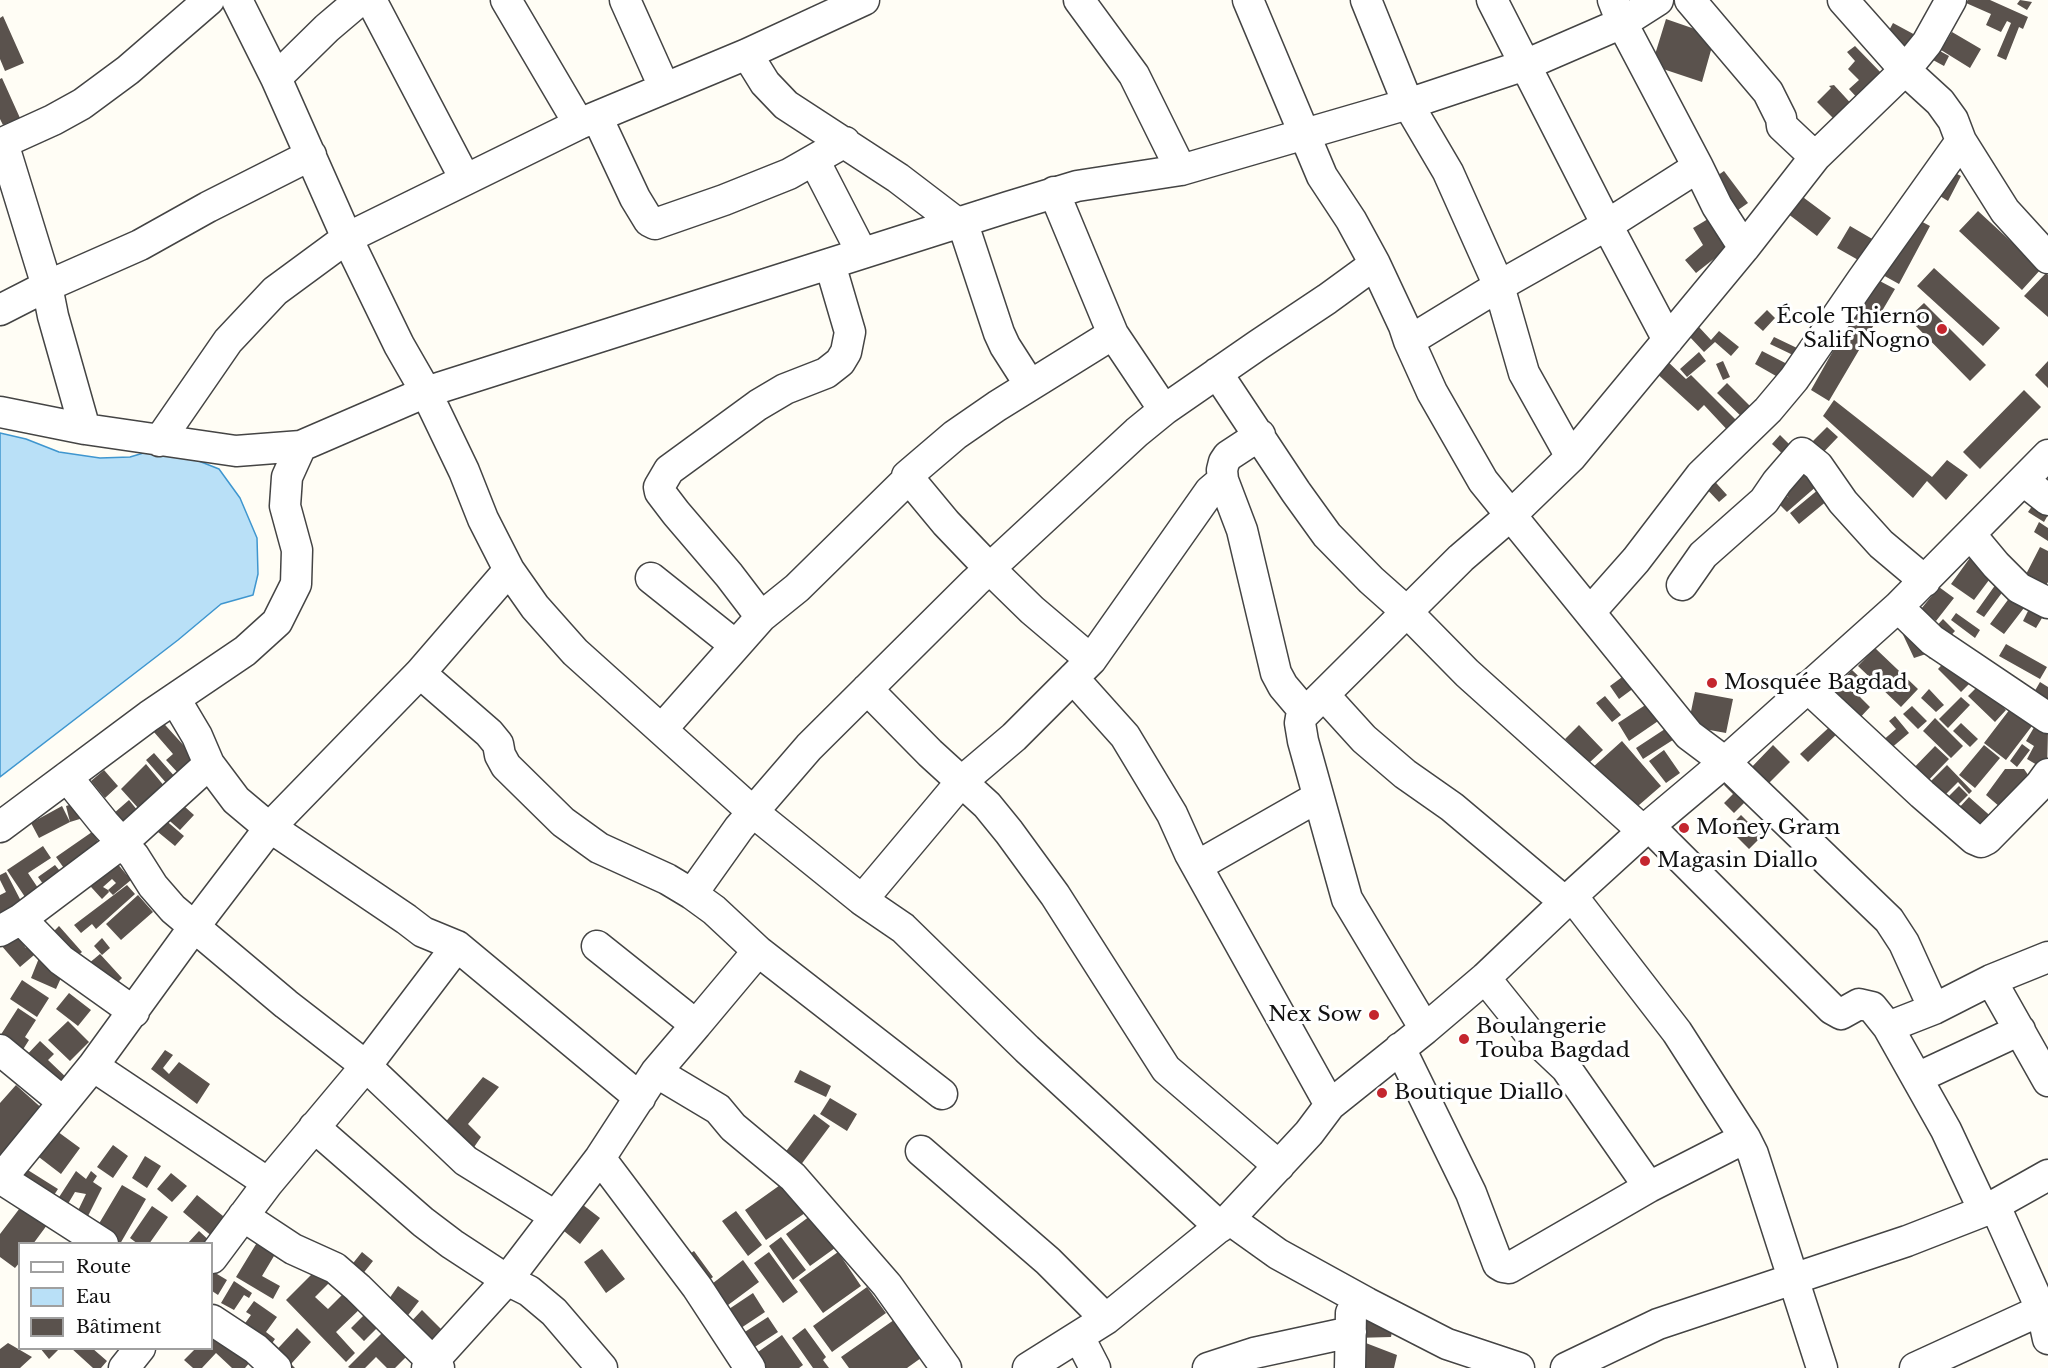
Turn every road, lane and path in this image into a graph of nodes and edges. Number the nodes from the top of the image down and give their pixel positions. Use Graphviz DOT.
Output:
graph roads {
  1 [pos="209,0"];
  2 [pos="237,0"];
  3 [pos="360,0"];
  4 [pos="371,0"];
  5 [pos="506,0"];
  6 [pos="625,0"];
  7 [pos="1079,0"];
  8 [pos="1248,0"];
  9 [pos="1366,0"];
  10 [pos="1492,0"];
  11 [pos="1658,0"];
  12 [pos="1689,0"];
  13 [pos="1952,0"];
  14 [pos="1848,2"];
  15 [pos="849,3"];
  16 [pos="1618,11"];
  17 [pos="747,54"];
  18 [pos="1525,64"];
  19 [pos="1905,70"];
  20 [pos="276,78"];
  21 [pos="664,87"];
  22 [pos="1408,104"];
  23 [pos="588,120"];
  24 [pos="1303,134"];
  25 [pos="1961,141"];
  26 [pos="845,142"];
  27 [pos="2,143"];
  28 [pos="311,155"];
  29 [pos="1815,157"];
  30 [pos="814,160"];
  31 [pos="1698,167"];
  32 [pos="1181,170"];
  33 [pos="465,179"];
  34 [pos="1054,192"];
  35 [pos="959,222"];
  36 [pos="1607,225"];
  37 [pos="347,238"];
  38 [pos="1744,248"];
  39 [pos="862,253"];
  40 [pos="2048,258"];
  41 [pos="830,264"];
  42 [pos="1375,264"];
  43 [pos="47,286"];
  44 [pos="1499,286"];
  45 [pos="0,310"];
  46 [pos="1113,334"];
  47 [pos="1668,340"];
  48 [pos="1409,341"];
  49 [pos="1217,373"];
  50 [pos="1030,385"];
  51 [pos="426,392"];
  52 [pos="1164,410"];
  53 [pos="0,412"];
  54 [pos="85,429"];
  55 [pos="1260,435"];
  56 [pos="159,441"];
  57 [pos="301,446"];
  58 [pos="2048,454"];
  59 [pos="1571,457"];
  60 [pos="908,479"];
  61 [pos="1223,480"];
  62 [pos="2024,481"];
  63 [pos="2048,500"];
  64 [pos="1511,515"];
  65 [pos="1971,535"];
  66 [pos="990,569"];
  67 [pos="509,570"];
  68 [pos="651,578"];
  69 [pos="1925,581"];
  70 [pos="1682,585"];
  71 [pos="2048,603"];
  72 [pos="1898,607"];
  73 [pos="1407,612"];
  74 [pos="1590,612"];
  75 [pos="761,617"];
  76 [pos="735,645"];
  77 [pos="1082,669"];
  78 [pos="420,673"];
  79 [pos="1807,687"];
  80 [pos="867,689"];
  81 [pos="175,699"];
  82 [pos="1314,703"];
  83 [pos="2048,718"];
  84 [pos="662,729"];
  85 [pos="1725,762"];
  86 [pos="209,764"];
  87 [pos="67,777"];
  88 [pos="961,782"];
  89 [pos="2045,788"];
  90 [pos="1318,797"];
  91 [pos="753,812"];
  92 [pos="0,826"];
  93 [pos="271,826"];
  94 [pos="1646,829"];
  95 [pos="122,843"];
  96 [pos="1197,866"];
  97 [pos="692,894"];
  98 [pos="1569,899"];
  99 [pos="862,900"];
  100 [pos="10,925"];
  101 [pos="194,927"];
  102 [pos="457,946"];
  103 [pos="597,946"];
  104 [pos="758,951"];
  105 [pos="2048,957"];
  106 [pos="1485,978"];
  107 [pos="1991,980"];
  108 [pos="1934,1009"];
  109 [pos="134,1012"];
  110 [pos="696,1025"];
  111 [pos="1888,1028"];
  112 [pos="1425,1029"];
  113 [pos="2020,1030"];
  114 [pos="1400,1048"];
  115 [pos="0,1050"];
  116 [pos="93,1066"];
  117 [pos="366,1066"];
  118 [pos="656,1072"];
  119 [pos="1917,1078"];
  120 [pos="2048,1081"];
  121 [pos="942,1094"];
  122 [pos="640,1098"];
  123 [pos="63,1102"];
  124 [pos="1330,1105"];
  125 [pos="314,1127"];
  126 [pos="1745,1138"];
  127 [pos="921,1151"];
  128 [pos="600,1158"];
  129 [pos="1279,1166"];
  130 [pos="2048,1175"];
  131 [pos="0,1179"];
  132 [pos="268,1183"];
  133 [pos="1648,1187"];
  134 [pos="1990,1209"];
  135 [pos="243,1216"];
  136 [pos="555,1216"];
  137 [pos="1225,1223"];
  138 [pos="100,1242"];
  139 [pos="213,1257"];
  140 [pos="1793,1278"];
  141 [pos="507,1280"];
  142 [pos="1351,1295"];
  143 [pos="1106,1319"];
  144 [pos="2046,1319"];
  145 [pos="213,1321"];
  146 [pos="1351,1332"];
  147 [pos="1079,1337"];
  148 [pos="138,1350"];
  149 [pos="433,1366"];
  150 [pos="124,1368"];
  151 [pos="276,1368"];
  152 [pos="602,1368"];
  153 [pos="750,1368"];
  154 [pos="946,1368"];
  155 [pos="1028,1368"];
  156 [pos="1095,1368"];
  157 [pos="1208,1368"];
  158 [pos="1350,1368"];
  159 [pos="1519,1368"];
  160 [pos="1566,1368"];
  161 [pos="1822,1368"];
  162 [pos="1915,1368"];
  1 -- 27 [label="street"];
  2 -- 20 [label="street"];
  3 -- 20 [label="street"];
  4 -- 33 [label="street"];
  5 -- 23 [label="street"];
  6 -- 21 [label="street"];
  7 -- 32 [label="street"];
  8 -- 24 [label="street"];
  9 -- 22 [label="street"];
  10 -- 18 [label="street"];
  11 -- 16 [label="street"];
  12 -- 29 [label="street"];
  13 -- 19 [label="street"];
  14 -- 19 [label="street"];
  15 -- 17 [label="street"];
  16 -- 18 [label="street"];
  16 -- 31 [label="street"];
  17 -- 21 [label="street"];
  17 -- 26 [label="street"];
  18 -- 22 [label="street"];
  18 -- 36 [label="street"];
  19 -- 25 [label="street"];
  19 -- 29 [label="street"];
  20 -- 28 [label="street"];
  21 -- 23 [label="street"];
  22 -- 24 [label="street"];
  22 -- 44 [label="street"];
  23 -- 30 [label="street"];
  23 -- 33 [label="street"];
  24 -- 32 [label="street"];
  24 -- 42 [label="street"];
  25 -- 40 [label="street"];
  25 -- 74 [label="street"];
  26 -- 30 [label="street"];
  26 -- 35 [label="street"];
  27 -- 43 [label="street"];
  28 -- 37 [label="street"];
  28 -- 43 [label="street"];
  29 -- 38 [label="street"];
  30 -- 39 [label="street"];
  31 -- 36 [label="street"];
  31 -- 38 [label="street"];
  32 -- 34 [label="street"];
  33 -- 37 [label="street"];
  34 -- 35 [label="street"];
  34 -- 46 [label="street"];
  35 -- 39 [label="street"];
  35 -- 50 [label="street"];
  36 -- 44 [label="street"];
  36 -- 47 [label="street"];
  37 -- 51 [label="street"];
  37 -- 56 [label="street"];
  38 -- 47 [label="street"];
  39 -- 41 [label="street"];
  41 -- 51 [label="street"];
  41 -- 75 [label="street"];
  42 -- 48 [label="street"];
  42 -- 49 [label="street"];
  43 -- 45 [label="street"];
  43 -- 54 [label="street"];
  44 -- 48 [label="street"];
  44 -- 59 [label="street"];
  46 -- 50 [label="street"];
  46 -- 52 [label="street"];
  47 -- 59 [label="street"];
  48 -- 64 [label="street"];
  49 -- 52 [label="street"];
  49 -- 55 [label="street"];
  50 -- 60 [label="street"];
  51 -- 57 [label="street"];
  51 -- 67 [label="street"];
  52 -- 66 [label="street"];
  53 -- 54 [label="street"];
  54 -- 56 [label="street"];
  55 -- 61 [label="street"];
  55 -- 73 [label="street"];
  56 -- 57 [label="street"];
  57 -- 81 [label="street"];
  58 -- 62 [label="street"];
  59 -- 64 [label="street"];
  60 -- 66 [label="street"];
  60 -- 75 [label="street"];
  61 -- 77 [label="street"];
  61 -- 82 [label="street"];
  62 -- 63 [label="street"];
  62 -- 65 [label="street"];
  64 -- 73 [label="street"];
  64 -- 74 [label="street"];
  65 -- 69 [label="street"];
  65 -- 71 [label="street"];
  66 -- 77 [label="street"];
  66 -- 80 [label="street"];
  67 -- 78 [label="street"];
  67 -- 84 [label="street"];
  68 -- 76 [label="street"];
  69 -- 70 [label="street"];
  69 -- 72 [label="street"];
  72 -- 79 [label="street"];
  72 -- 83 [label="street"];
  73 -- 82 [label="street"];
  73 -- 94 [label="street"];
  74 -- 85 [label="street"];
  75 -- 76 [label="street"];
  76 -- 84 [label="street"];
  77 -- 88 [label="street"];
  77 -- 96 [label="street"];
  78 -- 93 [label="street"];
  78 -- 97 [label="street"];
  79 -- 85 [label="street"];
  79 -- 89 [label="street"];
  80 -- 88 [label="street"];
  80 -- 91 [label="street"];
  81 -- 86 [label="street"];
  81 -- 87 [label="street"];
  82 -- 90 [label="street"];
  82 -- 98 [label="street"];
  84 -- 91 [label="street"];
  85 -- 94 [label="street"];
  85 -- 108 [label="street"];
  86 -- 93 [label="street"];
  86 -- 95 [label="street"];
  87 -- 92 [label="street"];
  87 -- 95 [label="street"];
  88 -- 99 [label="street"];
  88 -- 129 [label="street"];
  90 -- 96 [label="street"];
  90 -- 112 [label="street"];
  91 -- 97 [label="street"];
  91 -- 99 [label="street"];
  93 -- 101 [label="street"];
  93 -- 102 [label="street"];
  94 -- 98 [label="street"];
  94 -- 111 [label="street"];
  95 -- 100 [label="street"];
  95 -- 101 [label="street"];
  96 -- 124 [label="street"];
  97 -- 104 [label="street"];
  98 -- 106 [label="street"];
  98 -- 126 [label="street"];
  99 -- 137 [label="street"];
  100 -- 109 [label="street"];
  101 -- 109 [label="street"];
  101 -- 117 [label="street"];
  102 -- 117 [label="street"];
  102 -- 122 [label="street"];
  103 -- 110 [label="street"];
  104 -- 110 [label="street"];
  104 -- 121 [label="street"];
  105 -- 107 [label="street"];
  106 -- 112 [label="street"];
  106 -- 133 [label="street"];
  107 -- 108 [label="street"];
  107 -- 113 [label="street"];
  108 -- 111 [label="street"];
  109 -- 116 [label="street"];
  110 -- 118 [label="street"];
  111 -- 119 [label="street"];
  112 -- 114 [label="street"];
  113 -- 119 [label="street"];
  113 -- 120 [label="street"];
  114 -- 124 [label="street"];
  114 -- 133 [label="street"];
  115 -- 123 [label="street"];
  116 -- 123 [label="street"];
  116 -- 132 [label="street"];
  117 -- 125 [label="street"];
  117 -- 136 [label="street"];
  118 -- 122 [label="street"];
  118 -- 154 [label="street"];
  119 -- 134 [label="street"];
  122 -- 128 [label="street"];
  123 -- 131 [label="street"];
  124 -- 129 [label="street"];
  125 -- 132 [label="street"];
  125 -- 141 [label="street"];
  126 -- 133 [label="street"];
  126 -- 140 [label="street"];
  127 -- 143 [label="street"];
  128 -- 136 [label="street"];
  128 -- 153 [label="street"];
  129 -- 137 [label="street"];
  130 -- 134 [label="street"];
  131 -- 138 [label="street"];
  132 -- 135 [label="street"];
  134 -- 140 [label="street"];
  134 -- 144 [label="street"];
  135 -- 139 [label="street"];
  135 -- 149 [label="street"];
  136 -- 141 [label="street"];
  137 -- 142 [label="street"];
  137 -- 143 [label="street"];
  140 -- 160 [label="street"];
  140 -- 161 [label="street"];
  141 -- 149 [label="street"];
  141 -- 152 [label="street"];
  142 -- 146 [label="street"];
  142 -- 159 [label="street"];
  143 -- 147 [label="street"];
  144 -- 162 [label="street"];
  145 -- 151 [label="street"];
  146 -- 157 [label="street"];
  146 -- 158 [label="street"];
  147 -- 155 [label="street"];
  147 -- 156 [label="street"];
  148 -- 150 [label="street"];
}
